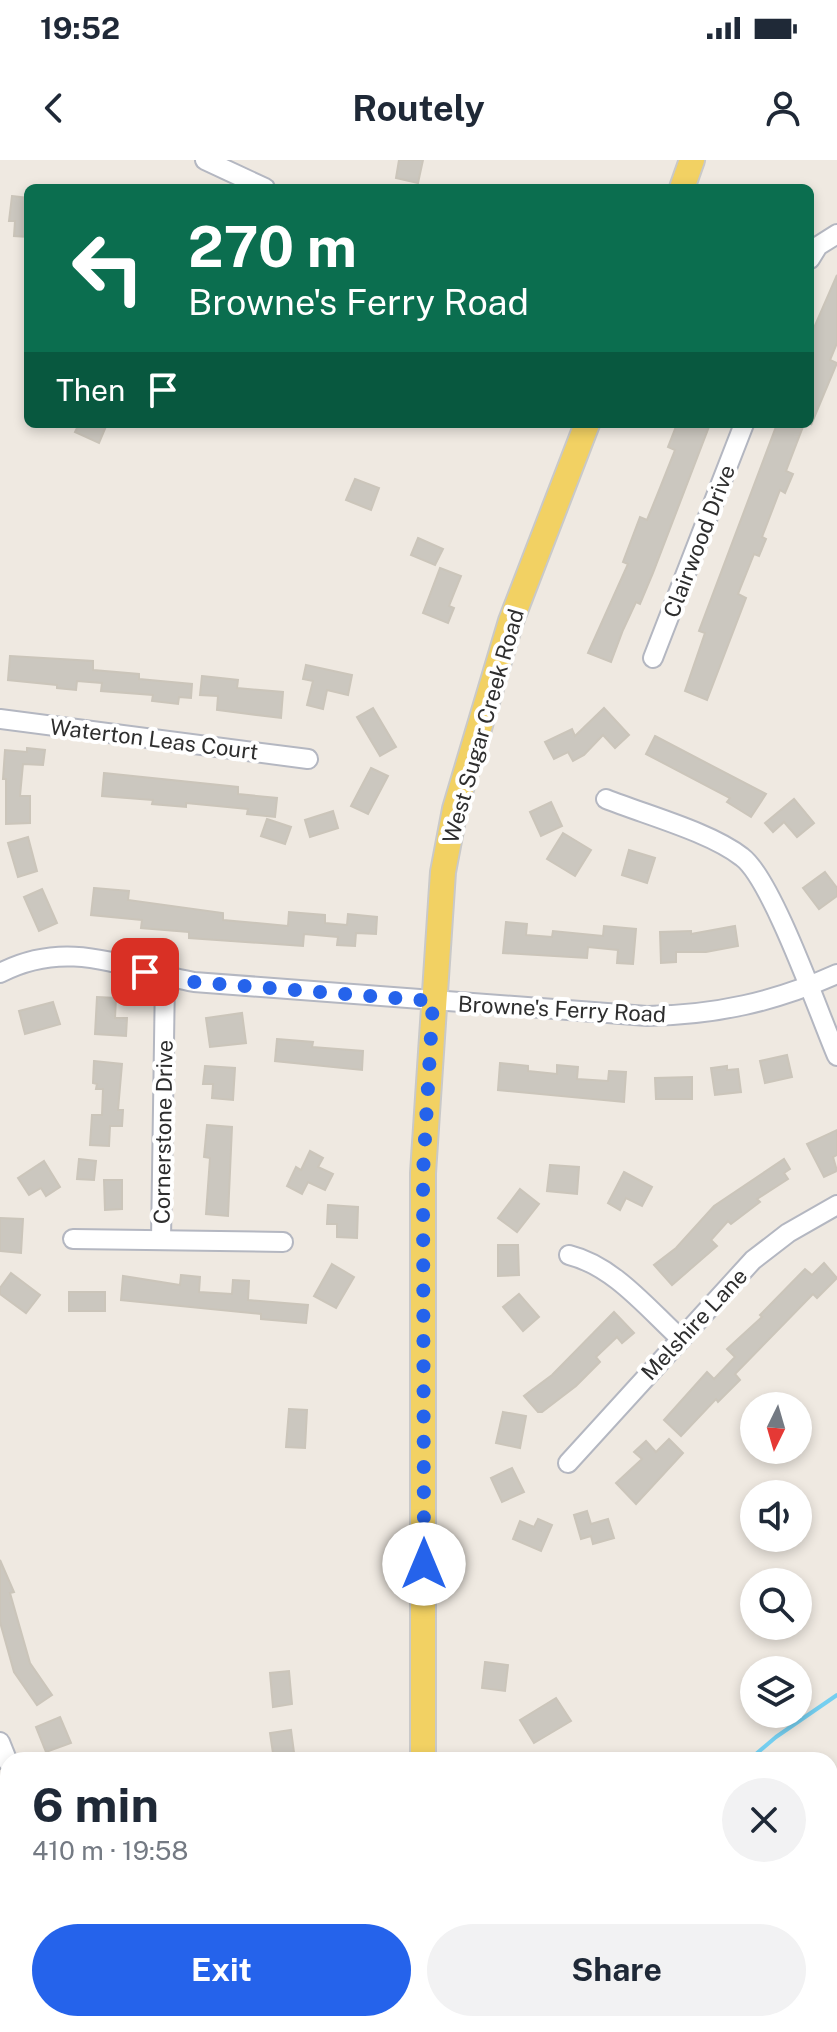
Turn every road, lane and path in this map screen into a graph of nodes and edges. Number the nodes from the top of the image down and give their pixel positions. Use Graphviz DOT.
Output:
graph roads {
  1 [pos="205,160"];
  2 [pos="692,160"];
  3 [pos="256,184"];
  4 [pos="683,184"];
  5 [pos="837,234"];
  6 [pos="814,252"];
  7 [pos="585,428"];
  8 [pos="742,428"];
  9 [pos="653,658"];
  10 [pos="0,719"];
  11 [pos="308,759"];
  12 [pos="606,799"];
  13 [pos="1,969"];
  14 [pos="837,974"];
  15 [pos="165,977"];
  16 [pos="808,987"];
  17 [pos="433,1001"];
  18 [pos="837,1056"];
  19 [pos="837,1205"];
  20 [pos="73,1239"];
  21 [pos="161,1240"];
  22 [pos="283,1242"];
  23 [pos="569,1255"];
  24 [pos="681,1339"];
  25 [pos="568,1463"];
  26 [pos="423,1752"];
  1 -- 3 [label="street"];
  2 -- 4 [label="main road"];
  5 -- 6 [label="street"];
  7 -- 17 [label="main road, West Sugar Creek Road"];
  8 -- 9 [label="street, Clairwood Drive"];
  10 -- 11 [label="street, Waterton Leas Court"];
  12 -- 16 [label="street"];
  13 -- 15 [label="street, Browne's Ferry Road"];
  14 -- 16 [label="street, Browne's Ferry Road"];
  15 -- 17 [label="street, Browne's Ferry Road"];
  15 -- 21 [label="street, Cornerstone Drive"];
  16 -- 17 [label="street, Browne's Ferry Road"];
  16 -- 18 [label="street"];
  17 -- 26 [label="main road, West Sugar Creek Road"];
  19 -- 24 [label="street, Melshire Lane"];
  20 -- 21 [label="street"];
  21 -- 22 [label="street"];
  23 -- 24 [label="street"];
  24 -- 25 [label="street, Melshire Lane"];
}
